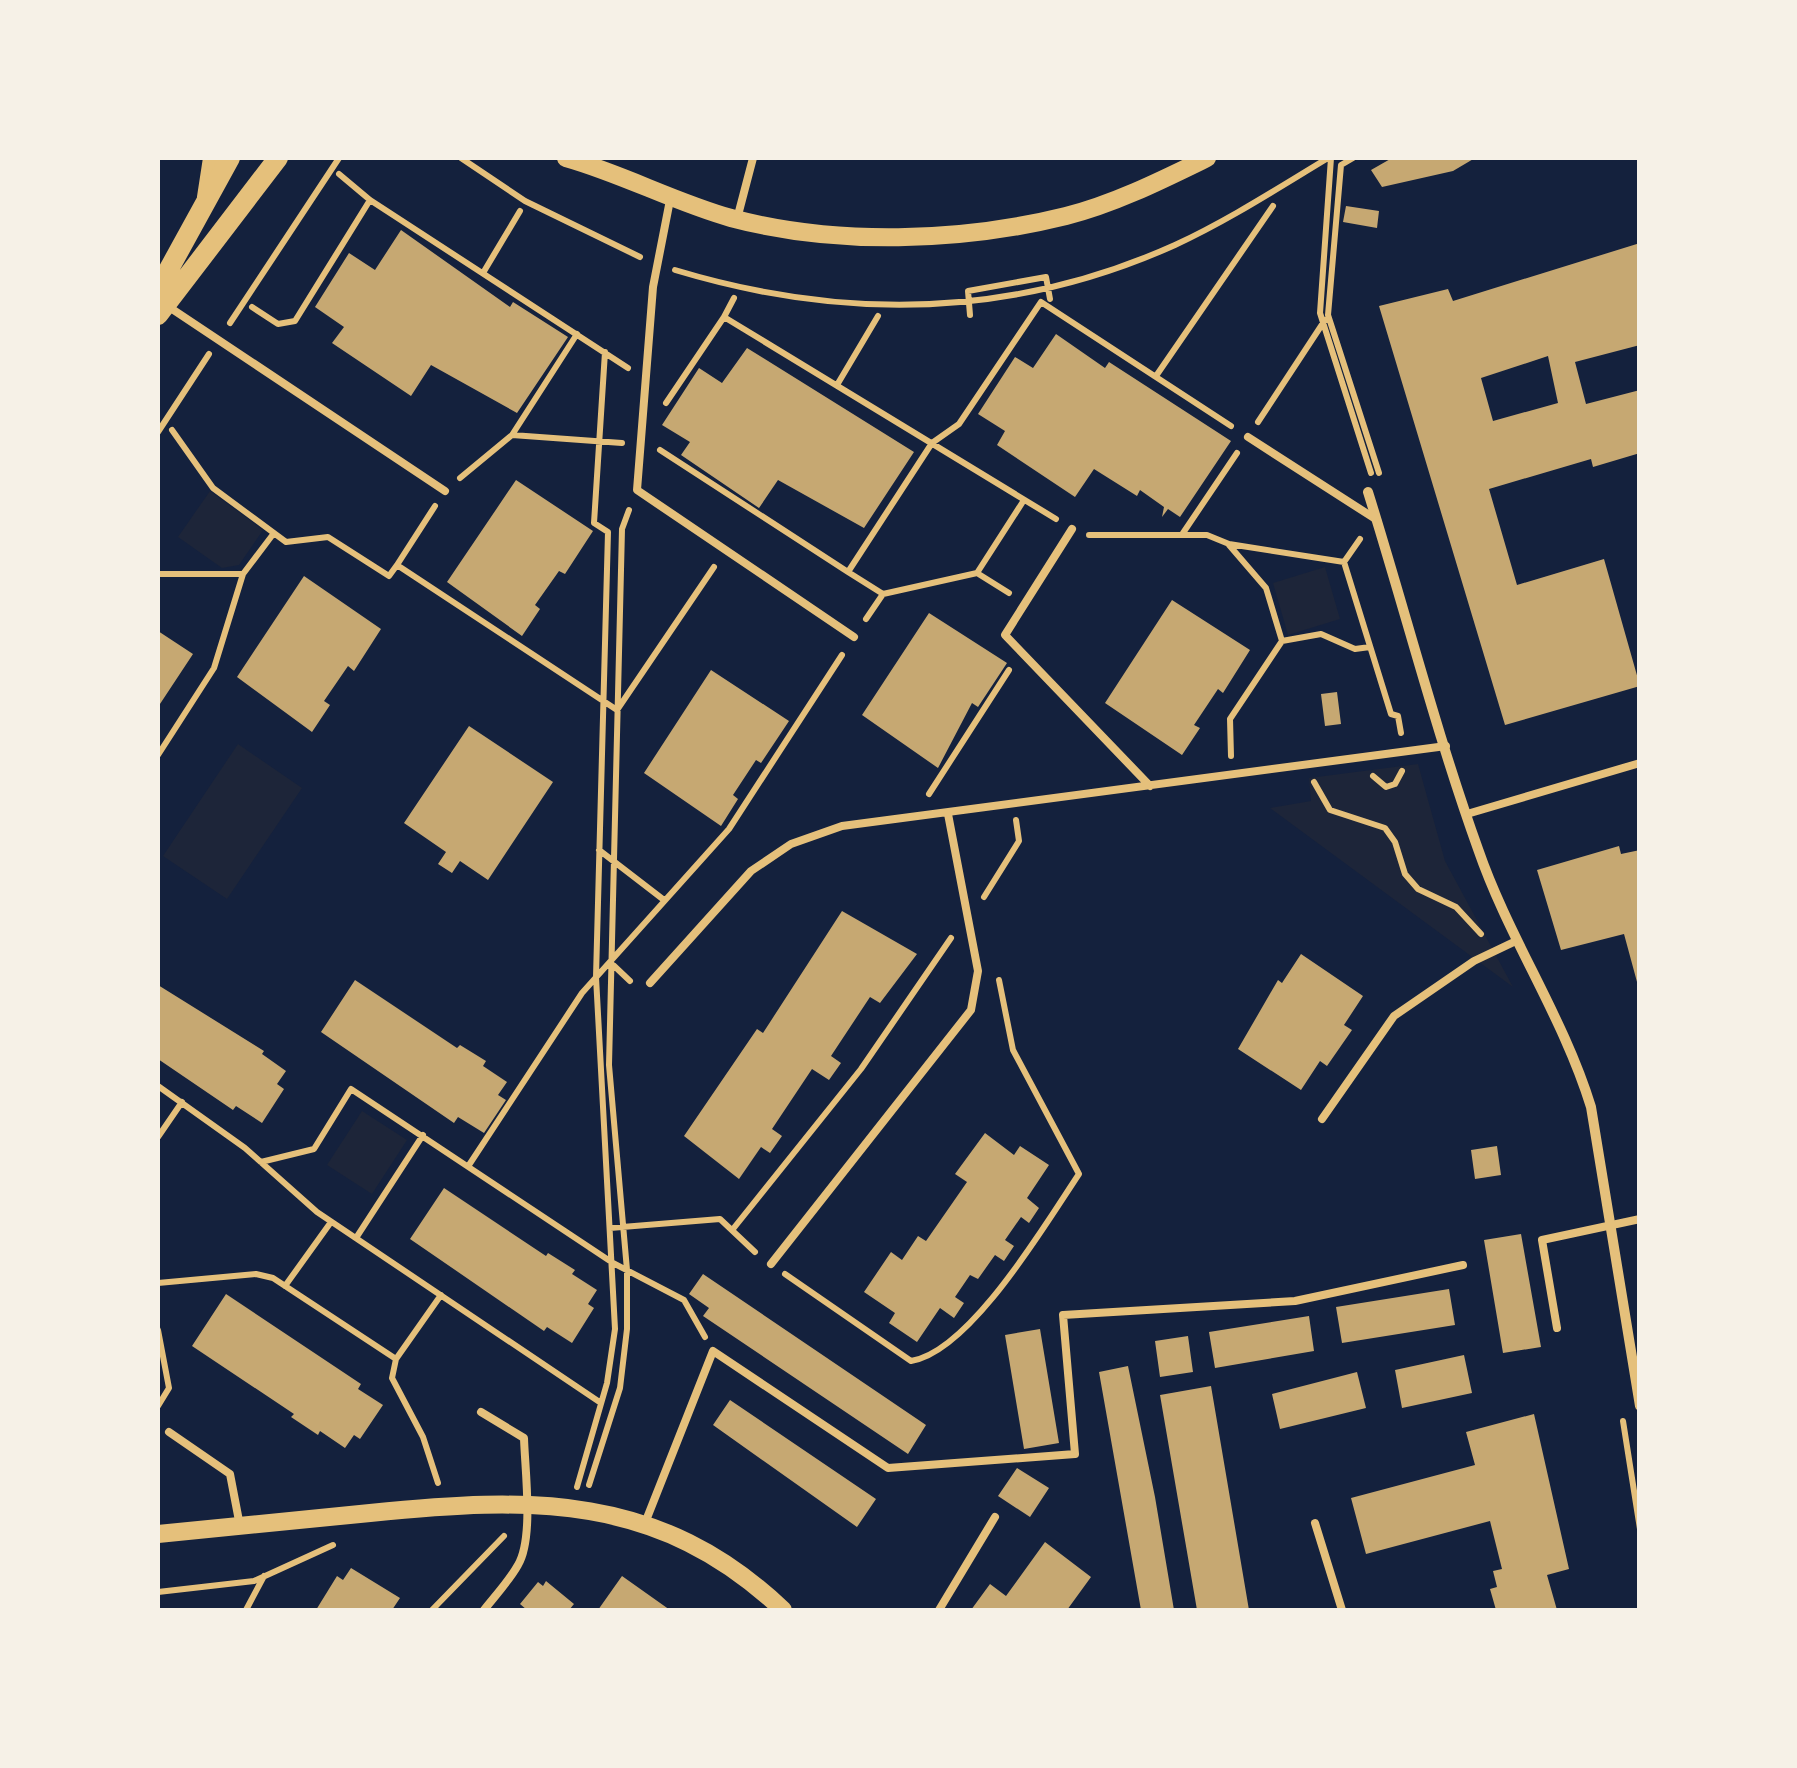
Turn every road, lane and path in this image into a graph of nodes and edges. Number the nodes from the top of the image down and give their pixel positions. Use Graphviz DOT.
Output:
graph roads {
  1 [pos="212,158"];
  2 [pos="230,158"];
  3 [pos="278,158"];
  4 [pos="338,158"];
  5 [pos="566,158"];
  6 [pos="752,158"];
  7 [pos="1207,158"];
  8 [pos="1332,158"];
  9 [pos="1352,158"];
  10 [pos="586,161"];
  11 [pos="339,174"];
  12 [pos="370,200"];
  13 [pos="670,200"];
  14 [pos="205,201"];
  15 [pos="1274,206"];
  16 [pos="520,211"];
  17 [pos="738,219"];
  18 [pos="484,274"];
  19 [pos="734,298"];
  20 [pos="1050,299"];
  21 [pos="160,303"];
  22 [pos="252,308"];
  23 [pos="970,315"];
  24 [pos="878,316"];
  25 [pos="724,317"];
  26 [pos="577,334"];
  27 [pos="218,341"];
  28 [pos="605,352"];
  29 [pos="1156,376"];
  30 [pos="644,378"];
  31 [pos="837,385"];
  32 [pos="673,393"];
  33 [pos="172,430"];
  34 [pos="158,432"];
  35 [pos="512,435"];
  36 [pos="1248,437"];
  37 [pos="599,442"];
  38 [pos="641,442"];
  39 [pos="932,443"];
  40 [pos="1371,487"];
  41 [pos="637,490"];
  42 [pos="445,491"];
  43 [pos="1024,500"];
  44 [pos="1363,512"];
  45 [pos="1377,520"];
  46 [pos="1072,530"];
  47 [pos="274,533"];
  48 [pos="1228,544"];
  49 [pos="725,549"];
  50 [pos="1344,562"];
  51 [pos="397,565"];
  52 [pos="848,572"];
  53 [pos="977,573"];
  54 [pos="158,574"];
  55 [pos="243,574"];
  56 [pos="883,594"];
  57 [pos="1026,603"];
  58 [pos="854,636"];
  59 [pos="1282,641"];
  60 [pos="1370,647"];
  61 [pos="1021,652"];
  62 [pos="603,701"];
  63 [pos="617,710"];
  64 [pos="1446,746"];
  65 [pos="1404,750"];
  66 [pos="158,755"];
  67 [pos="1640,763"];
  68 [pos="1232,775"];
  69 [pos="1353,776"];
  70 [pos="1333,779"];
  71 [pos="1150,786"];
  72 [pos="1014,805"];
  73 [pos="948,814"];
  74 [pos="1467,814"];
  75 [pos="913,818"];
  76 [pos="598,850"];
  77 [pos="612,860"];
  78 [pos="664,900"];
  79 [pos="968,916"];
  80 [pos="1486,924"];
  81 [pos="1516,941"];
  82 [pos="609,962"];
  83 [pos="998,975"];
  84 [pos="596,976"];
  85 [pos="650,982"];
  86 [pos="158,1086"];
  87 [pos="182,1102"];
  88 [pos="1322,1119"];
  89 [pos="422,1135"];
  90 [pos="158,1137"];
  91 [pos="261,1162"];
  92 [pos="469,1165"];
  93 [pos="1640,1219"];
  94 [pos="331,1221"];
  95 [pos="1610,1222"];
  96 [pos="623,1227"];
  97 [pos="610,1228"];
  98 [pos="733,1229"];
  99 [pos="356,1238"];
  100 [pos="613,1263"];
  101 [pos="771,1264"];
  102 [pos="1463,1265"];
  103 [pos="627,1270"];
  104 [pos="158,1283"];
  105 [pos="285,1286"];
  106 [pos="441,1295"];
  107 [pos="1556,1328"];
  108 [pos="158,1330"];
  109 [pos="713,1351"];
  110 [pos="396,1360"];
  111 [pos="601,1402"];
  112 [pos="158,1406"];
  113 [pos="1640,1406"];
  114 [pos="481,1412"];
  115 [pos="1622,1416"];
  116 [pos="169,1432"];
  117 [pos="438,1483"];
  118 [pos="526,1501"];
  119 [pos="580,1507"];
  120 [pos="995,1518"];
  121 [pos="645,1523"];
  122 [pos="1315,1523"];
  123 [pos="240,1526"];
  124 [pos="496,1526"];
  125 [pos="1640,1529"];
  126 [pos="158,1534"];
  127 [pos="336,1544"];
  128 [pos="264,1576"];
  129 [pos="158,1592"];
  130 [pos="246,1610"];
  131 [pos="432,1610"];
  132 [pos="484,1610"];
  133 [pos="783,1610"];
  134 [pos="939,1610"];
  135 [pos="1342,1610"];
  1 -- 14 [label="street"];
  2 -- 14 [label="main road"];
  3 -- 21 [label="main road"];
  4 -- 27 [label="path"];
  5 -- 10 [label="street"];
  6 -- 17 [label="lane"];
  7 -- 17 [label="street"];
  8 -- 40 [label="path"];
  9 -- 40 [label="path"];
  10 -- 13 [label="street"];
  11 -- 12 [label="path"];
  12 -- 18 [label="path"];
  12 -- 22 [label="path"];
  13 -- 17 [label="street"];
  13 -- 30 [label="lane"];
  14 -- 21 [label="main road"];
  15 -- 29 [label="path"];
  16 -- 18 [label="path"];
  18 -- 26 [label="path"];
  19 -- 25 [label="path"];
  20 -- 23 [label="path"];
  21 -- 27 [label="lane"];
  24 -- 31 [label="path"];
  25 -- 31 [label="path"];
  25 -- 32 [label="path"];
  26 -- 28 [label="path"];
  26 -- 35 [label="path"];
  27 -- 34 [label="path"];
  27 -- 42 [label="lane"];
  28 -- 30 [label="path"];
  28 -- 37 [label="path"];
  29 -- 36 [label="path"];
  29 -- 39 [label="path"];
  30 -- 32 [label="path"];
  30 -- 38 [label="lane"];
  31 -- 39 [label="path"];
  32 -- 38 [label="path"];
  33 -- 47 [label="path"];
  35 -- 37 [label="path"];
  35 -- 42 [label="path"];
  36 -- 44 [label="lane"];
  37 -- 38 [label="path"];
  37 -- 62 [label="path"];
  38 -- 41 [label="lane"];
  38 -- 52 [label="path"];
  39 -- 43 [label="path"];
  39 -- 52 [label="path"];
  40 -- 45 [label="street"];
  41 -- 49 [label="lane"];
  41 -- 63 [label="path"];
  42 -- 51 [label="path"];
  43 -- 46 [label="path"];
  43 -- 53 [label="path"];
  44 -- 45 [label="lane"];
  44 -- 50 [label="path"];
  45 -- 64 [label="street"];
  46 -- 48 [label="path"];
  46 -- 57 [label="lane"];
  47 -- 51 [label="path"];
  47 -- 55 [label="path"];
  48 -- 50 [label="path"];
  48 -- 59 [label="path"];
  49 -- 58 [label="lane"];
  49 -- 63 [label="path"];
  50 -- 60 [label="path"];
  51 -- 62 [label="path"];
  52 -- 56 [label="path"];
  53 -- 56 [label="path"];
  53 -- 57 [label="path"];
  54 -- 55 [label="path"];
  55 -- 66 [label="path"];
  56 -- 58 [label="path"];
  57 -- 61 [label="lane"];
  58 -- 78 [label="path"];
  59 -- 60 [label="path"];
  59 -- 68 [label="path"];
  60 -- 65 [label="path"];
  61 -- 71 [label="lane"];
  61 -- 75 [label="path"];
  62 -- 63 [label="path"];
  62 -- 76 [label="path"];
  63 -- 77 [label="path"];
  64 -- 65 [label="lane"];
  64 -- 74 [label="street"];
  65 -- 68 [label="lane"];
  65 -- 69 [label="path"];
  67 -- 74 [label="lane"];
  68 -- 71 [label="lane"];
  70 -- 80 [label="path"];
  71 -- 72 [label="lane"];
  72 -- 73 [label="lane"];
  72 -- 79 [label="path"];
  73 -- 75 [label="lane"];
  73 -- 79 [label="lane"];
  74 -- 81 [label="street"];
  75 -- 85 [label="lane"];
  76 -- 77 [label="path"];
  76 -- 84 [label="path"];
  77 -- 78 [label="path"];
  77 -- 82 [label="path"];
  78 -- 82 [label="path"];
  79 -- 98 [label="path"];
  79 -- 101 [label="lane"];
  81 -- 88 [label="lane"];
  81 -- 95 [label="street"];
  82 -- 84 [label="path"];
  82 -- 96 [label="path"];
  83 -- 101 [label="path"];
  84 -- 92 [label="path"];
  84 -- 97 [label="path"];
  86 -- 87 [label="path"];
  87 -- 90 [label="path"];
  87 -- 91 [label="path"];
  89 -- 91 [label="path"];
  89 -- 92 [label="path"];
  89 -- 99 [label="path"];
  91 -- 94 [label="path"];
  92 -- 100 [label="path"];
  93 -- 95 [label="lane"];
  94 -- 99 [label="path"];
  94 -- 105 [label="path"];
  95 -- 107 [label="lane"];
  95 -- 113 [label="street"];
  96 -- 97 [label="path"];
  96 -- 98 [label="path"];
  96 -- 103 [label="path"];
  97 -- 100 [label="path"];
  98 -- 101 [label="path"];
  99 -- 106 [label="path"];
  100 -- 103 [label="path"];
  100 -- 111 [label="path"];
  102 -- 109 [label="lane"];
  103 -- 109 [label="path"];
  103 -- 119 [label="path"];
  104 -- 105 [label="path"];
  105 -- 110 [label="path"];
  106 -- 110 [label="path"];
  106 -- 111 [label="path"];
  108 -- 112 [label="path"];
  109 -- 121 [label="lane"];
  110 -- 117 [label="path"];
  111 -- 119 [label="path"];
  114 -- 118 [label="lane"];
  115 -- 125 [label="path"];
  116 -- 123 [label="lane"];
  118 -- 119 [label="street"];
  118 -- 123 [label="street"];
  118 -- 132 [label="lane"];
  119 -- 121 [label="street"];
  120 -- 134 [label="lane"];
  121 -- 133 [label="street"];
  122 -- 135 [label="lane"];
  123 -- 126 [label="street"];
  124 -- 131 [label="path"];
  127 -- 128 [label="path"];
  128 -- 129 [label="path"];
  128 -- 130 [label="path"];
}
